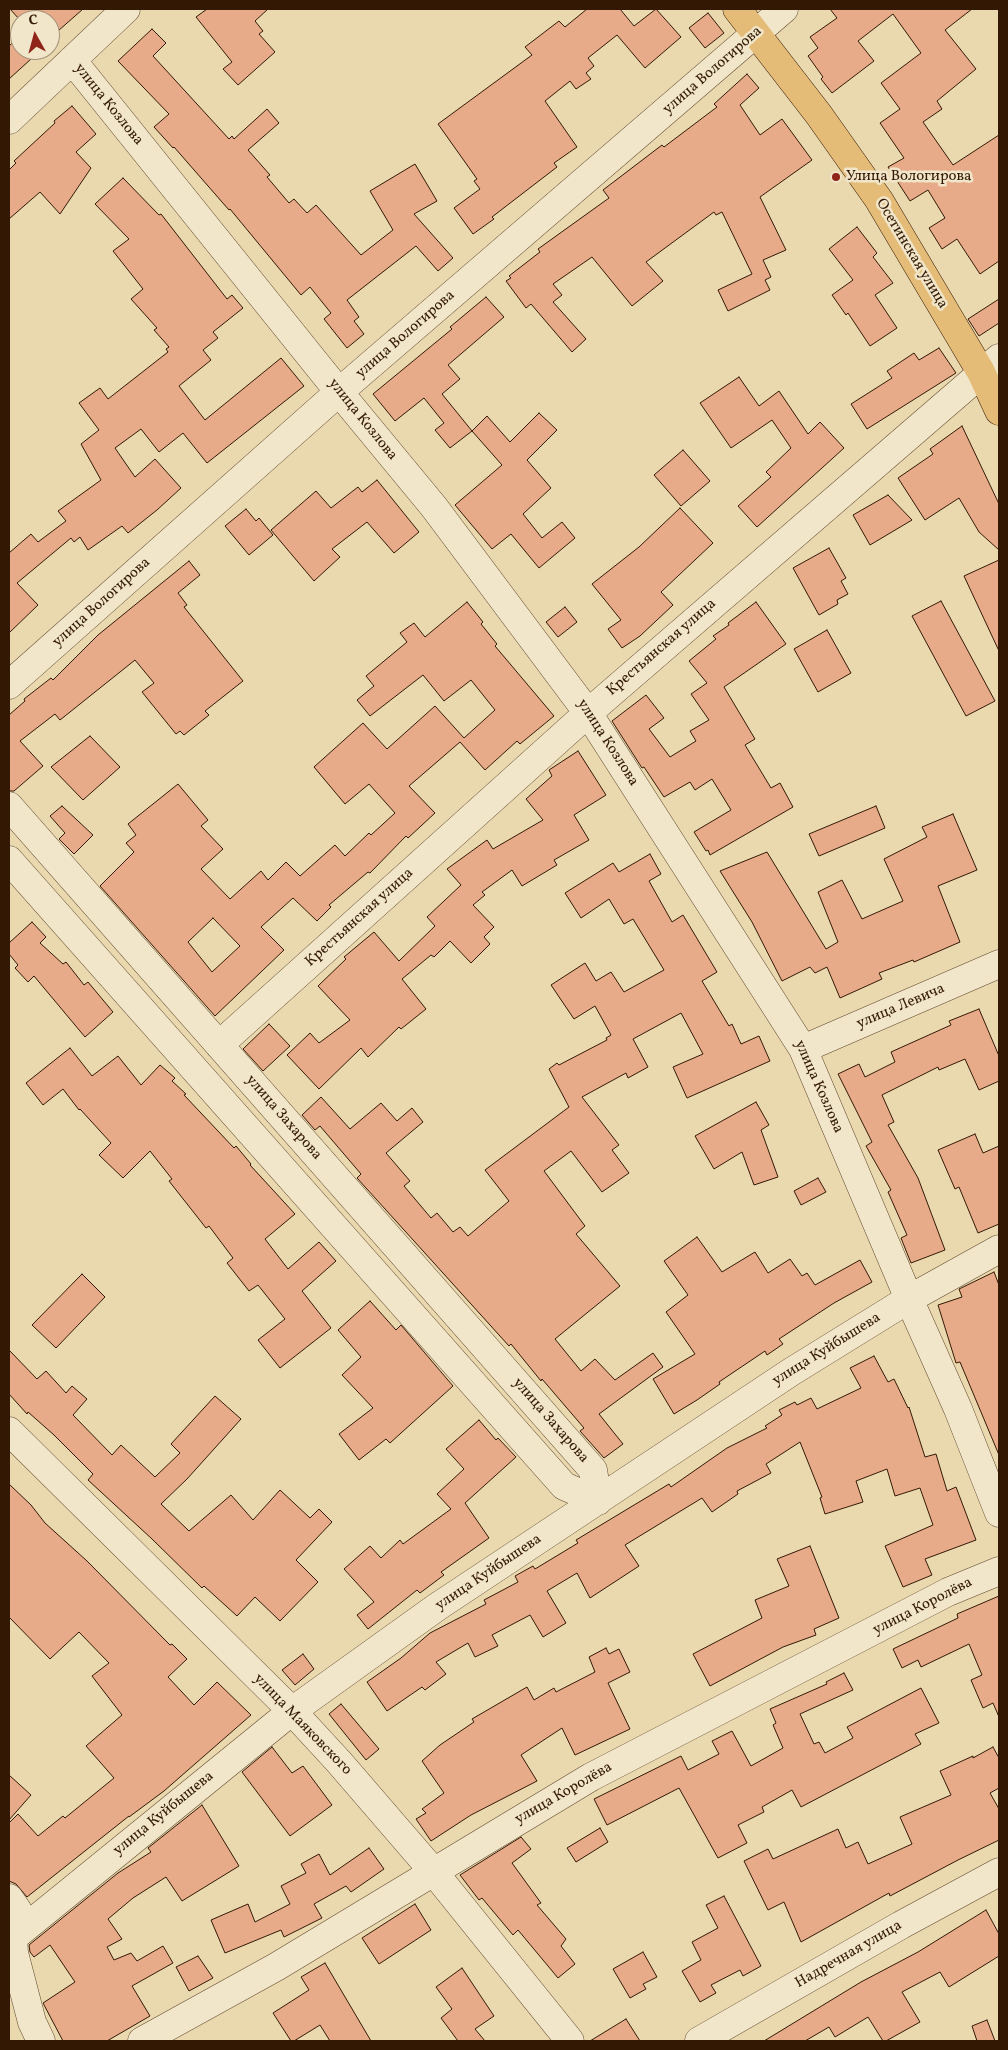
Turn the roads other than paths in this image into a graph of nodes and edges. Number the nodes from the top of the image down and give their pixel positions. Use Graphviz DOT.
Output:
graph roads {
  1 [pos="126,9"];
  2 [pos="737,9"];
  3 [pos="784,9"];
  4 [pos="757,34"];
  5 [pos="72,60"];
  6 [pos="9,120"];
  7 [pos="990,365"];
  8 [pos="339,392"];
  9 [pos="999,411"];
  10 [pos="9,685"];
  11 [pos="588,713"];
  12 [pos="9,806"];
  13 [pos="9,860"];
  14 [pos="999,964"];
  15 [pos="219,1045"];
  16 [pos="804,1049"];
  17 [pos="999,1248"];
  18 [pos="909,1299"];
  19 [pos="9,1430"];
  20 [pos="598,1501"];
  21 [pos="999,1513"];
  22 [pos="999,1570"];
  23 [pos="292,1711"];
  24 [pos="432,1871"];
  25 [pos="999,1872"];
  26 [pos="9,1898"];
  27 [pos="11,1939"];
  28 [pos="41,2041"];
  29 [pos="142,2041"];
  30 [pos="570,2041"];
  31 [pos="699,2041"];
  1 -- 5 [label="street"];
  2 -- 4 [label="main road, Осетинская улица"];
  3 -- 4 [label="street, улица Вологирова"];
  4 -- 7 [label="main road, Осетинская улица"];
  4 -- 8 [label="street, улица Вологирова"];
  5 -- 6 [label="street"];
  5 -- 8 [label="street, улица Козлова"];
  7 -- 9 [label="main road, Осетинская улица"];
  7 -- 11 [label="street, Крестьянская улица"];
  8 -- 10 [label="street, улица Вологирова"];
  8 -- 11 [label="street, улица Козлова"];
  11 -- 15 [label="street, Крестьянская улица"];
  11 -- 16 [label="street, улица Козлова"];
  12 -- 15 [label="street, улица Захарова"];
  13 -- 20 [label="street, улица Захарова"];
  14 -- 16 [label="street, улица Левича"];
  15 -- 20 [label="street, улица Захарова"];
  16 -- 18 [label="street, улица Козлова"];
  17 -- 18 [label="street, улица Куйбышева"];
  18 -- 20 [label="street, улица Куйбышева"];
  18 -- 21 [label="street, улица Козлова"];
  19 -- 23 [label="street, улица Маяковского"];
  20 -- 23 [label="street, улица Куйбышева"];
  22 -- 24 [label="street, улица Королёва"];
  23 -- 24 [label="street, улица Маяковского"];
  23 -- 27 [label="street, улица Куйбышева"];
  24 -- 29 [label="street, улица Королёва"];
  24 -- 30 [label="street, улица Маяковского"];
  25 -- 31 [label="street, Надречная улица"];
  26 -- 27 [label="street"];
  27 -- 28 [label="street"];
}
